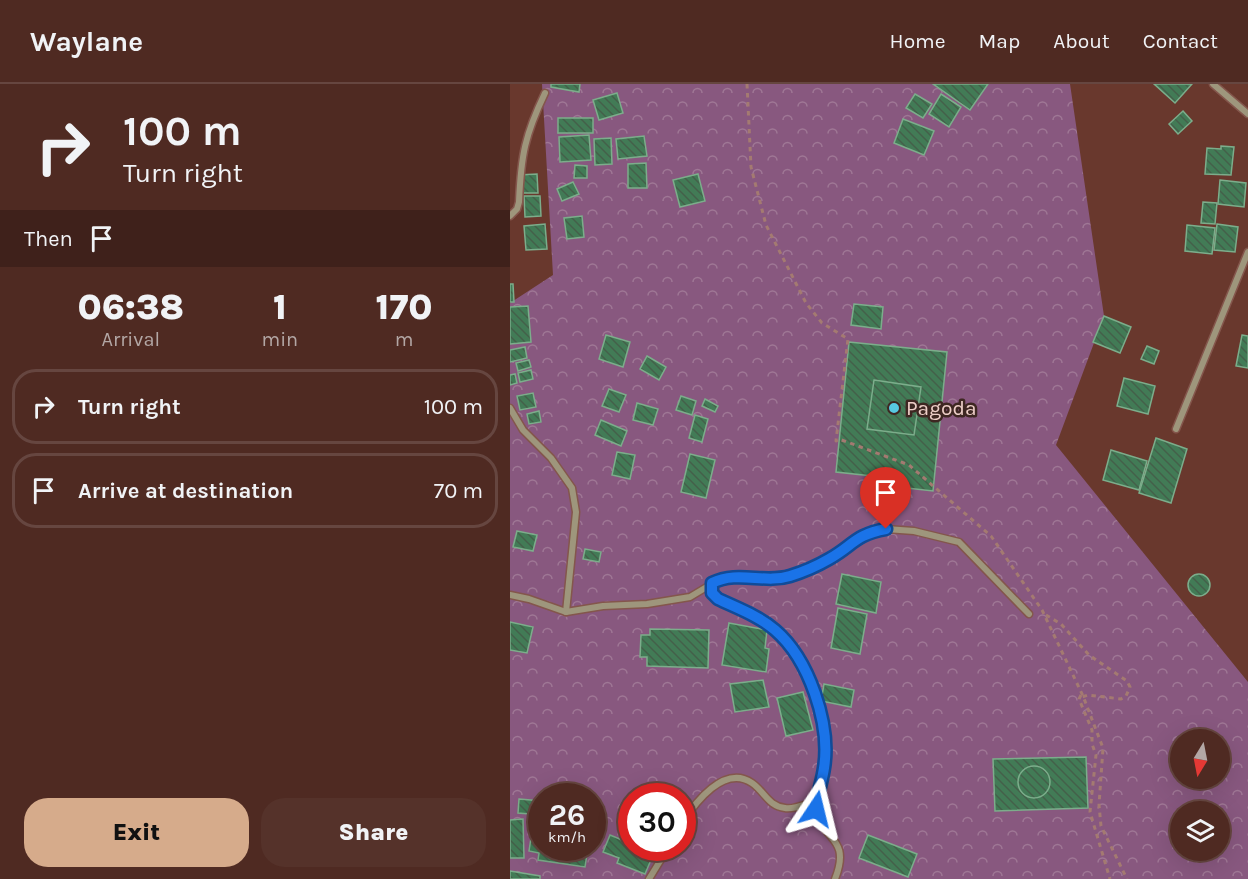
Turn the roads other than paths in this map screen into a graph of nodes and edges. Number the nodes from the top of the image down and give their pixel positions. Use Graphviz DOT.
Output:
graph roads {
  1 [pos="1213,84"];
  2 [pos="545,93"];
  3 [pos="1248,114"];
  4 [pos="510,216"];
  5 [pos="1248,252"];
  6 [pos="510,408"];
  7 [pos="1176,429"];
  8 [pos="712,583"];
  9 [pos="510,595"];
  10 [pos="566,612"];
  11 [pos="1029,614"];
  12 [pos="817,801"];
  13 [pos="696,802"];
  14 [pos="660,861"];
  15 [pos="649,879"];
  16 [pos="836,879"];
  1 -- 3 [label="street"];
  2 -- 4 [label="street"];
  5 -- 7 [label="street"];
  6 -- 10 [label="street"];
  8 -- 10 [label="street"];
  8 -- 11 [label="street"];
  8 -- 12 [label="street"];
  9 -- 10 [label="street"];
  12 -- 13 [label="street"];
  12 -- 16 [label="street"];
  14 -- 15 [label="street"];
}
